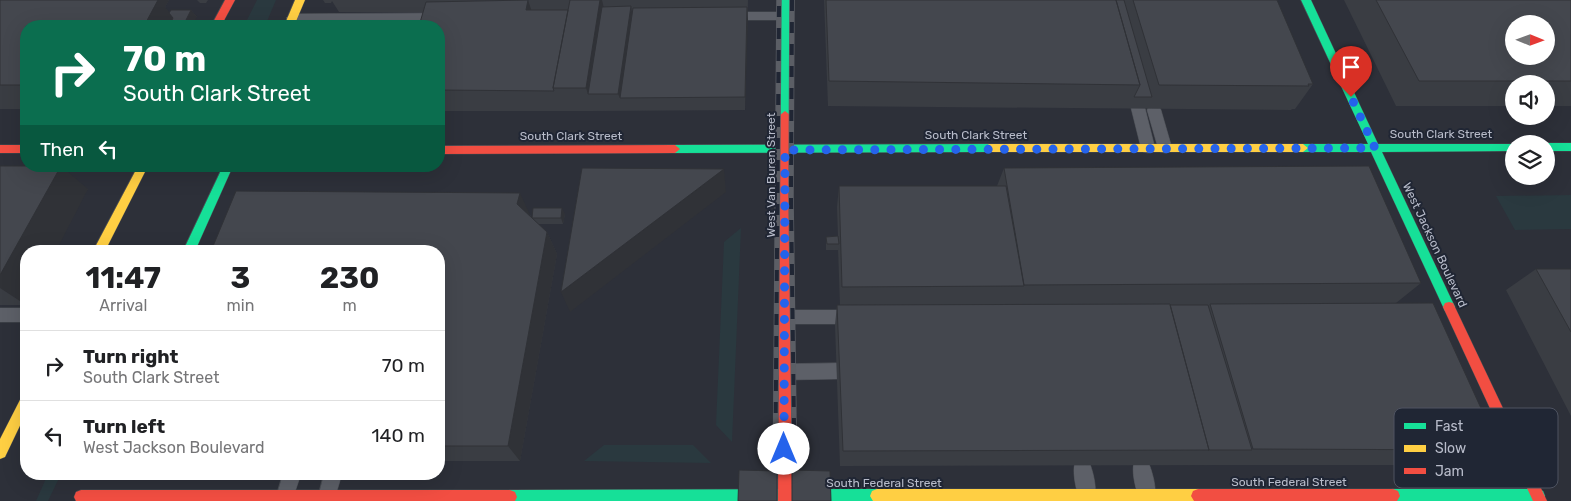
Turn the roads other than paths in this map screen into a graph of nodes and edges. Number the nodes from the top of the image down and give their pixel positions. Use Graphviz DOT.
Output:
graph roads {
  1 [pos="230,0"];
  2 [pos="300,0"];
  3 [pos="785,0"];
  4 [pos="1306,0"];
  5 [pos="717,16"];
  6 [pos="785,16"];
  7 [pos="450,17"];
  8 [pos="219,20"];
  9 [pos="292,20"];
  10 [pos="355,20"];
  11 [pos="1138,108"];
  12 [pos="1154,110"];
  13 [pos="1505,147"];
  14 [pos="1555,147"];
  15 [pos="1571,147"];
  16 [pos="1148,148"];
  17 [pos="1165,148"];
  18 [pos="1375,148"];
  19 [pos="0,149"];
  20 [pos="20,149"];
  21 [pos="445,150"];
  22 [pos="785,150"];
  23 [pos="140,172"];
  24 [pos="225,172"];
  25 [pos="102,245"];
  26 [pos="192,245"];
  27 [pos="0,315"];
  28 [pos="20,315"];
  29 [pos="1436,315"];
  30 [pos="1453,315"];
  31 [pos="785,317"];
  32 [pos="872,317"];
  33 [pos="837,371"];
  34 [pos="785,372"];
  35 [pos="1496,408"];
  36 [pos="20,412"];
  37 [pos="0,453"];
  38 [pos="1140,465"];
  39 [pos="1082,466"];
  40 [pos="290,480"];
  41 [pos="331,480"];
  42 [pos="88,481"];
  43 [pos="1087,496"];
  44 [pos="1147,496"];
  45 [pos="285,497"];
  46 [pos="327,497"];
  47 [pos="80,499"];
  48 [pos="495,499"];
  49 [pos="560,499"];
  50 [pos="784,499"];
  51 [pos="1539,499"];
  1 -- 8 [label="main road"];
  2 -- 9 [label="main road"];
  3 -- 6 [label="main road, West Van Buren Street"];
  4 -- 18 [label="main road, West Jackson Boulevard"];
  5 -- 6 [label="lane"];
  6 -- 22 [label="main road, West Van Buren Street"];
  7 -- 10 [label="lane"];
  11 -- 16 [label="lane"];
  12 -- 17 [label="lane"];
  13 -- 18 [label="main road, South Clark Street"];
  14 -- 15 [label="main road"];
  16 -- 17 [label="main road, South Clark Street"];
  16 -- 22 [label="main road, South Clark Street"];
  17 -- 18 [label="main road, South Clark Street"];
  18 -- 30 [label="main road, West Jackson Boulevard"];
  19 -- 20 [label="main road"];
  21 -- 22 [label="main road, South Clark Street"];
  22 -- 31 [label="main road, West Van Buren Street"];
  23 -- 25 [label="main road"];
  24 -- 26 [label="main road"];
  27 -- 28 [label="lane"];
  29 -- 30 [label="lane"];
  30 -- 35 [label="main road, West Jackson Boulevard"];
  31 -- 32 [label="lane"];
  31 -- 34 [label="main road, West Van Buren Street"];
  33 -- 34 [label="lane"];
  34 -- 50 [label="main road, West Van Buren Street"];
  36 -- 37 [label="main road"];
  38 -- 44 [label="lane"];
  39 -- 43 [label="lane"];
  40 -- 45 [label="lane"];
  41 -- 46 [label="lane"];
  42 -- 47 [label="main road"];
  43 -- 44 [label="main road, South Federal Street"];
  43 -- 50 [label="main road, South Federal Street"];
  44 -- 51 [label="main road, South Federal Street"];
  45 -- 46 [label="main road, South Federal Street"];
  45 -- 47 [label="main road, South Federal Street"];
  46 -- 48 [label="main road, South Federal Street"];
  48 -- 49 [label="main road, South Federal Street"];
  49 -- 50 [label="main road, South Federal Street"];
}
